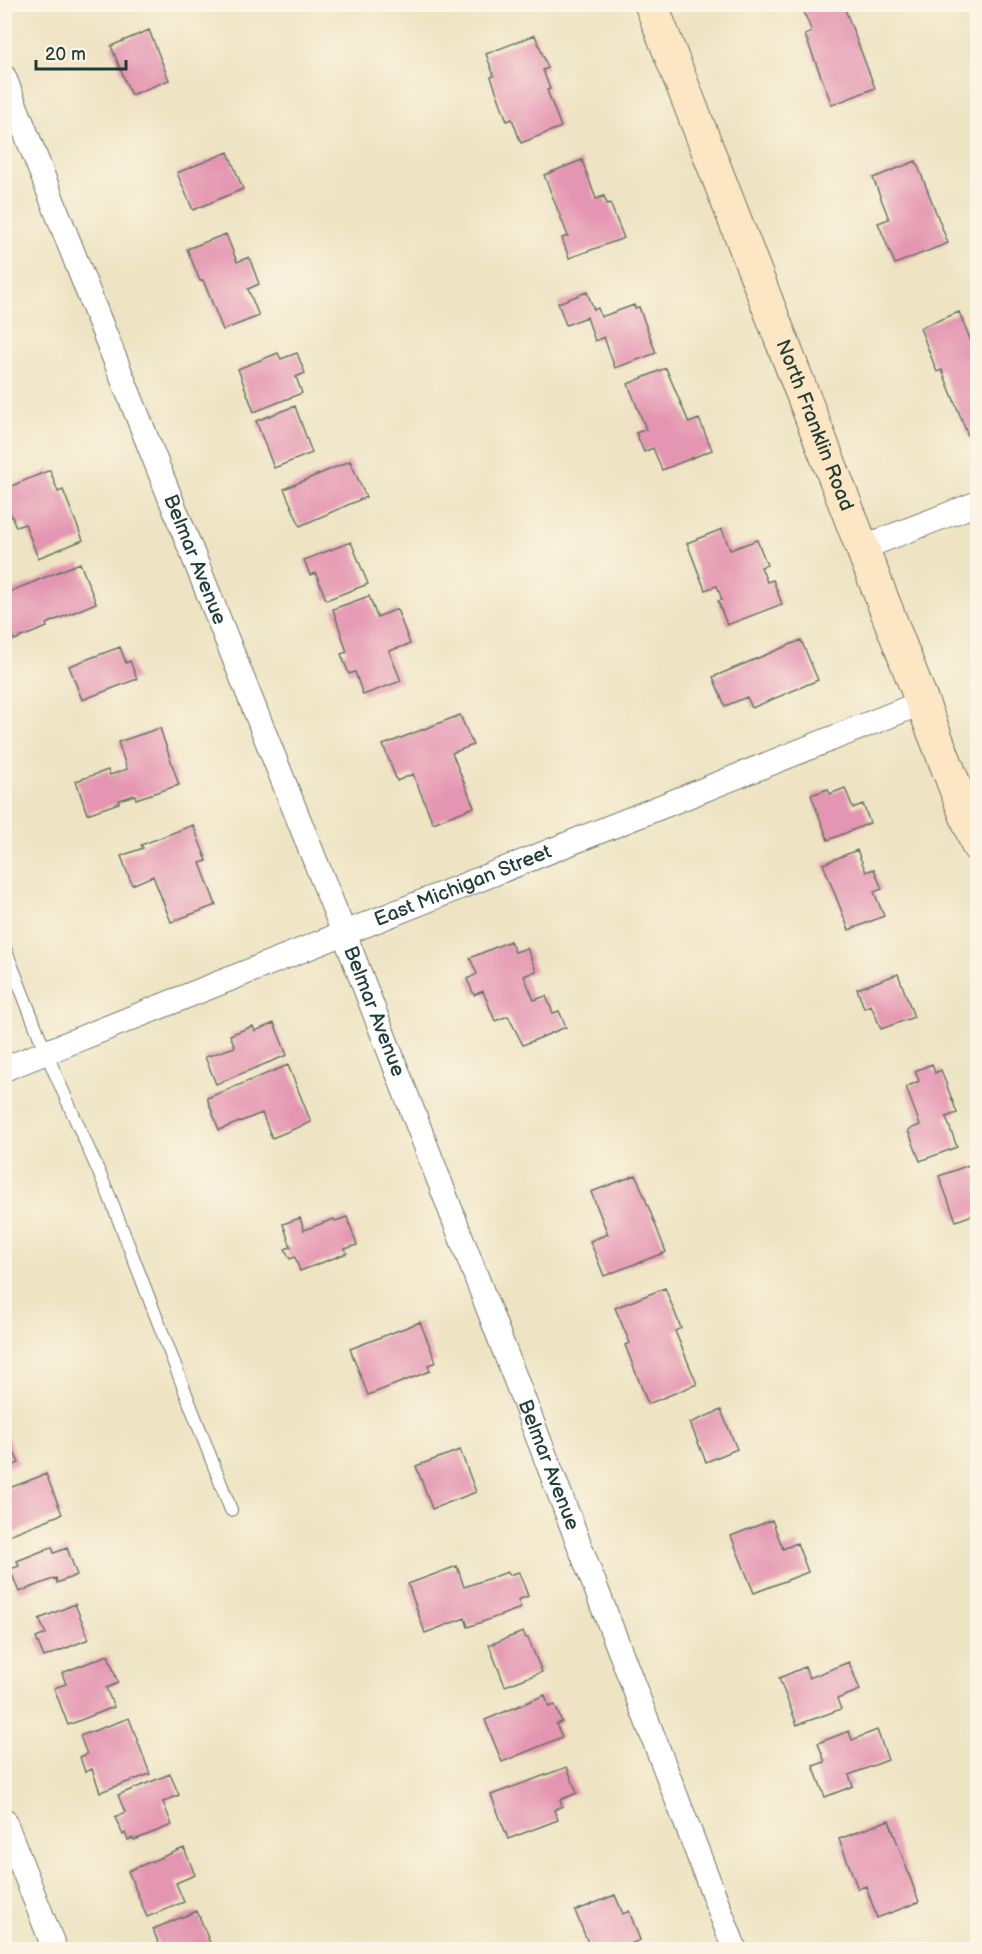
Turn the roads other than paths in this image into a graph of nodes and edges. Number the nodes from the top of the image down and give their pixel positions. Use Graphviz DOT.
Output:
graph roads {
  1 [pos="651,4"];
  2 [pos="4,77"];
  3 [pos="978,503"];
  4 [pos="862,548"];
  5 [pos="921,703"];
  6 [pos="978,846"];
  7 [pos="344,933"];
  8 [pos="4,946"];
  9 [pos="46,1053"];
  10 [pos="4,1069"];
  11 [pos="231,1510"];
  12 [pos="4,1820"];
  13 [pos="55,1950"];
  14 [pos="735,1950"];
  1 -- 4 [label="main road, North Franklin Road"];
  2 -- 7 [label="street, Belmar Avenue"];
  3 -- 4 [label="street"];
  4 -- 5 [label="main road, North Franklin Road"];
  5 -- 6 [label="main road, North Franklin Road"];
  5 -- 7 [label="street, East Michigan Street"];
  7 -- 9 [label="street, East Michigan Street"];
  7 -- 14 [label="street, Belmar Avenue"];
  8 -- 9 [label="lane"];
  9 -- 10 [label="street, East Michigan Street"];
  9 -- 11 [label="lane"];
  12 -- 13 [label="street"];
}
